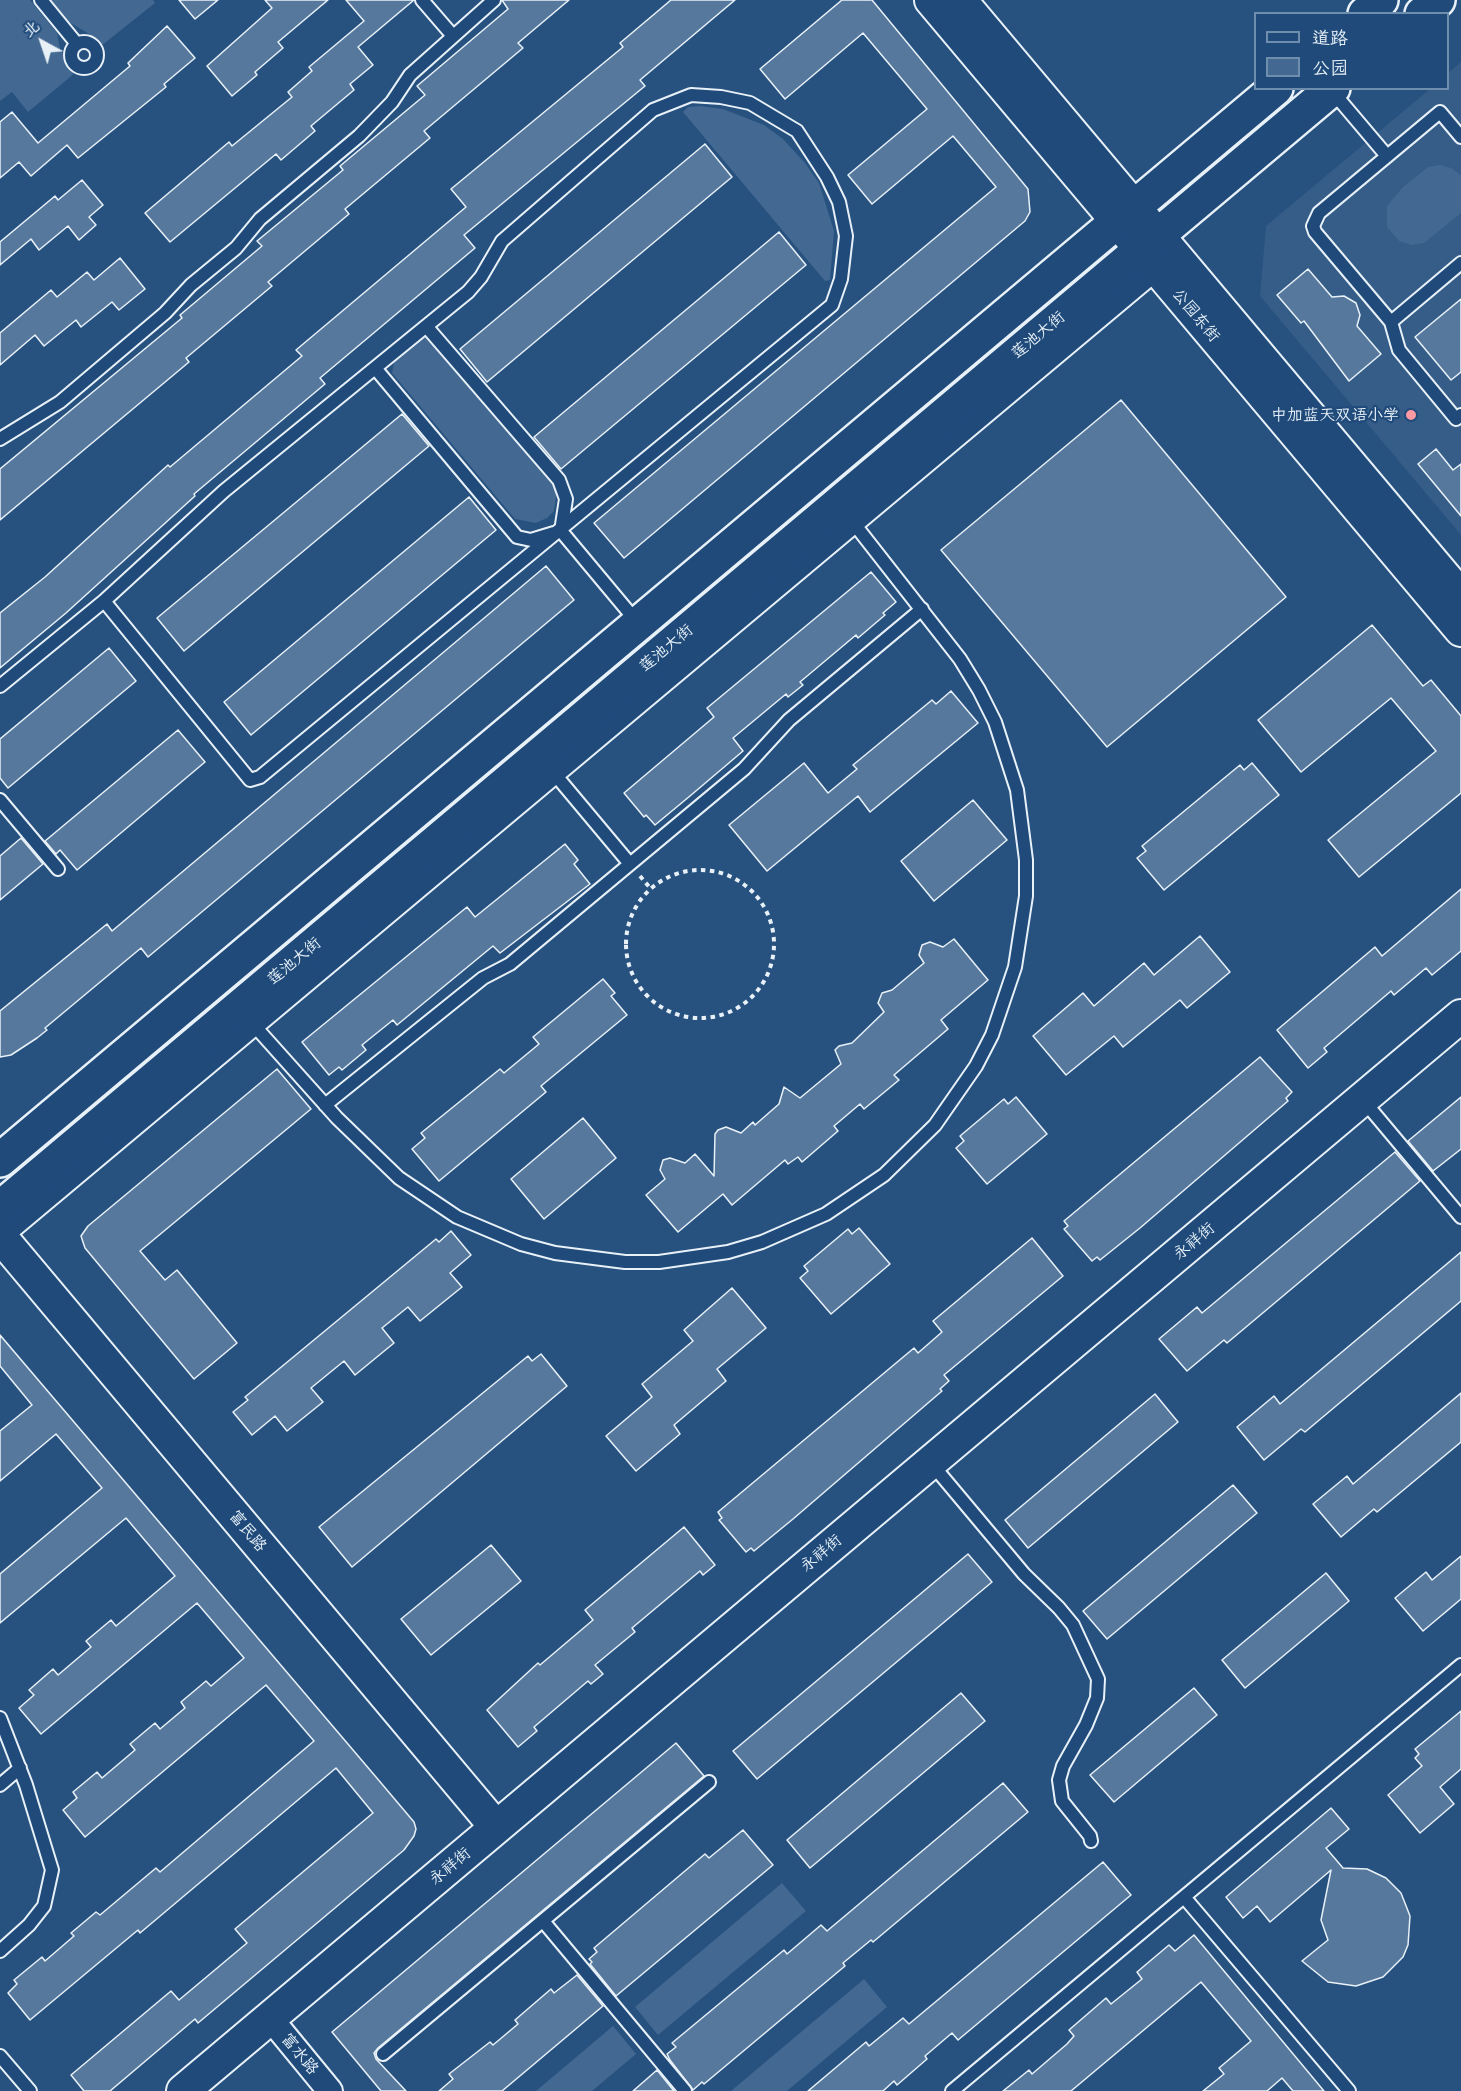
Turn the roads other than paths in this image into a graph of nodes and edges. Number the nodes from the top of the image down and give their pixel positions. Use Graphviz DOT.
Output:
graph roads {
  1 [pos="41,0"];
  2 [pos="422,0"];
  3 [pos="494,0"];
  4 [pos="931,0"];
  5 [pos="960,0"];
  6 [pos="1381,0"];
  7 [pos="1438,0"];
  8 [pos="1367,12"];
  9 [pos="1424,12"];
  10 [pos="453,36"];
  11 [pos="77,44"];
  12 [pos="1274,90"];
  13 [pos="1331,90"];
  14 [pos="1333,90"];
  15 [pos="1461,136"];
  16 [pos="1387,156"];
  17 [pos="1126,214"];
  18 [pos="1151,251"];
  19 [pos="1461,263"];
  20 [pos="1391,322"];
  21 [pos="426,326"];
  22 [pos="375,368"];
  23 [pos="1461,415"];
  24 [pos="0,439"];
  25 [pos="852,521"];
  26 [pos="561,531"];
  27 [pos="1461,596"];
  28 [pos="104,601"];
  29 [pos="922,609"];
  30 [pos="639,624"];
  31 [pos="1461,630"];
  32 [pos="0,686"];
  33 [pos="553,772"];
  34 [pos="0,800"];
  35 [pos="630,864"];
  36 [pos="58,868"];
  37 [pos="1461,1016"];
  38 [pos="252,1023"];
  39 [pos="1362,1099"];
  40 [pos="325,1105"];
  41 [pos="0,1160"];
  42 [pos="0,1208"];
  43 [pos="1461,1217"];
  44 [pos="0,1235"];
  45 [pos="0,1268"];
  46 [pos="930,1462"];
  47 [pos="1461,1665"];
  48 [pos="0,1718"];
  49 [pos="20,1768"];
  50 [pos="709,1782"];
  51 [pos="0,1785"];
  52 [pos="488,1834"];
  53 [pos="1091,1841"];
  54 [pos="1184,1897"];
  55 [pos="543,1921"];
  56 [pos="0,1951"];
  57 [pos="270,2018"];
  58 [pos="383,2054"];
  59 [pos="0,2056"];
  60 [pos="30,2091"];
  61 [pos="183,2091"];
  62 [pos="330,2091"];
  63 [pos="685,2091"];
  64 [pos="952,2091"];
  65 [pos="1348,2091"];
  1 -- 11 [label="lane"];
  2 -- 10 [label="lane"];
  3 -- 10 [label="lane"];
  4 -- 17 [label="street, 公园东街"];
  5 -- 17 [label="street, 公园东街"];
  6 -- 8 [label="main road"];
  7 -- 9 [label="main road"];
  10 -- 24 [label="lane"];
  12 -- 17 [label="main road"];
  13 -- 18 [label="main road, 莲池大街"];
  14 -- 16 [label="lane"];
  15 -- 16 [label="lane"];
  16 -- 20 [label="lane"];
  17 -- 18 [label="street, 公园东街"];
  17 -- 30 [label="main road"];
  18 -- 25 [label="street"];
  18 -- 27 [label="street, 公园东街"];
  18 -- 31 [label="street, 公园东街"];
  18 -- 42 [label="main road, 莲池大街"];
  19 -- 20 [label="lane"];
  20 -- 23 [label="lane"];
  21 -- 22 [label="lane"];
  21 -- 26 [label="lane"];
  21 -- 26 [label="lane"];
  22 -- 26 [label="lane"];
  22 -- 28 [label="lane"];
  25 -- 29 [label="lane"];
  25 -- 33 [label="street"];
  26 -- 28 [label="lane"];
  26 -- 30 [label="lane"];
  28 -- 32 [label="lane"];
  29 -- 35 [label="lane"];
  29 -- 40 [label="lane"];
  30 -- 41 [label="main road"];
  33 -- 35 [label="lane"];
  33 -- 38 [label="street"];
  34 -- 36 [label="lane"];
  35 -- 40 [label="lane"];
  37 -- 39 [label="street, 永祥街"];
  38 -- 40 [label="lane"];
  38 -- 44 [label="street"];
  39 -- 43 [label="lane"];
  39 -- 46 [label="street, 永祥街"];
  44 -- 52 [label="street, 富民路"];
  45 -- 52 [label="street, 富民路"];
  46 -- 52 [label="street, 永祥街"];
  46 -- 53 [label="lane"];
  47 -- 54 [label="lane"];
  48 -- 49 [label="lane"];
  49 -- 51 [label="lane"];
  49 -- 56 [label="lane"];
  50 -- 55 [label="lane"];
  52 -- 57 [label="street, 永祥街"];
  54 -- 64 [label="lane"];
  54 -- 65 [label="lane"];
  55 -- 58 [label="lane"];
  55 -- 63 [label="lane"];
  57 -- 61 [label="street, 永祥街"];
  57 -- 62 [label="street, 富水路"];
  59 -- 60 [label="lane"];
}
